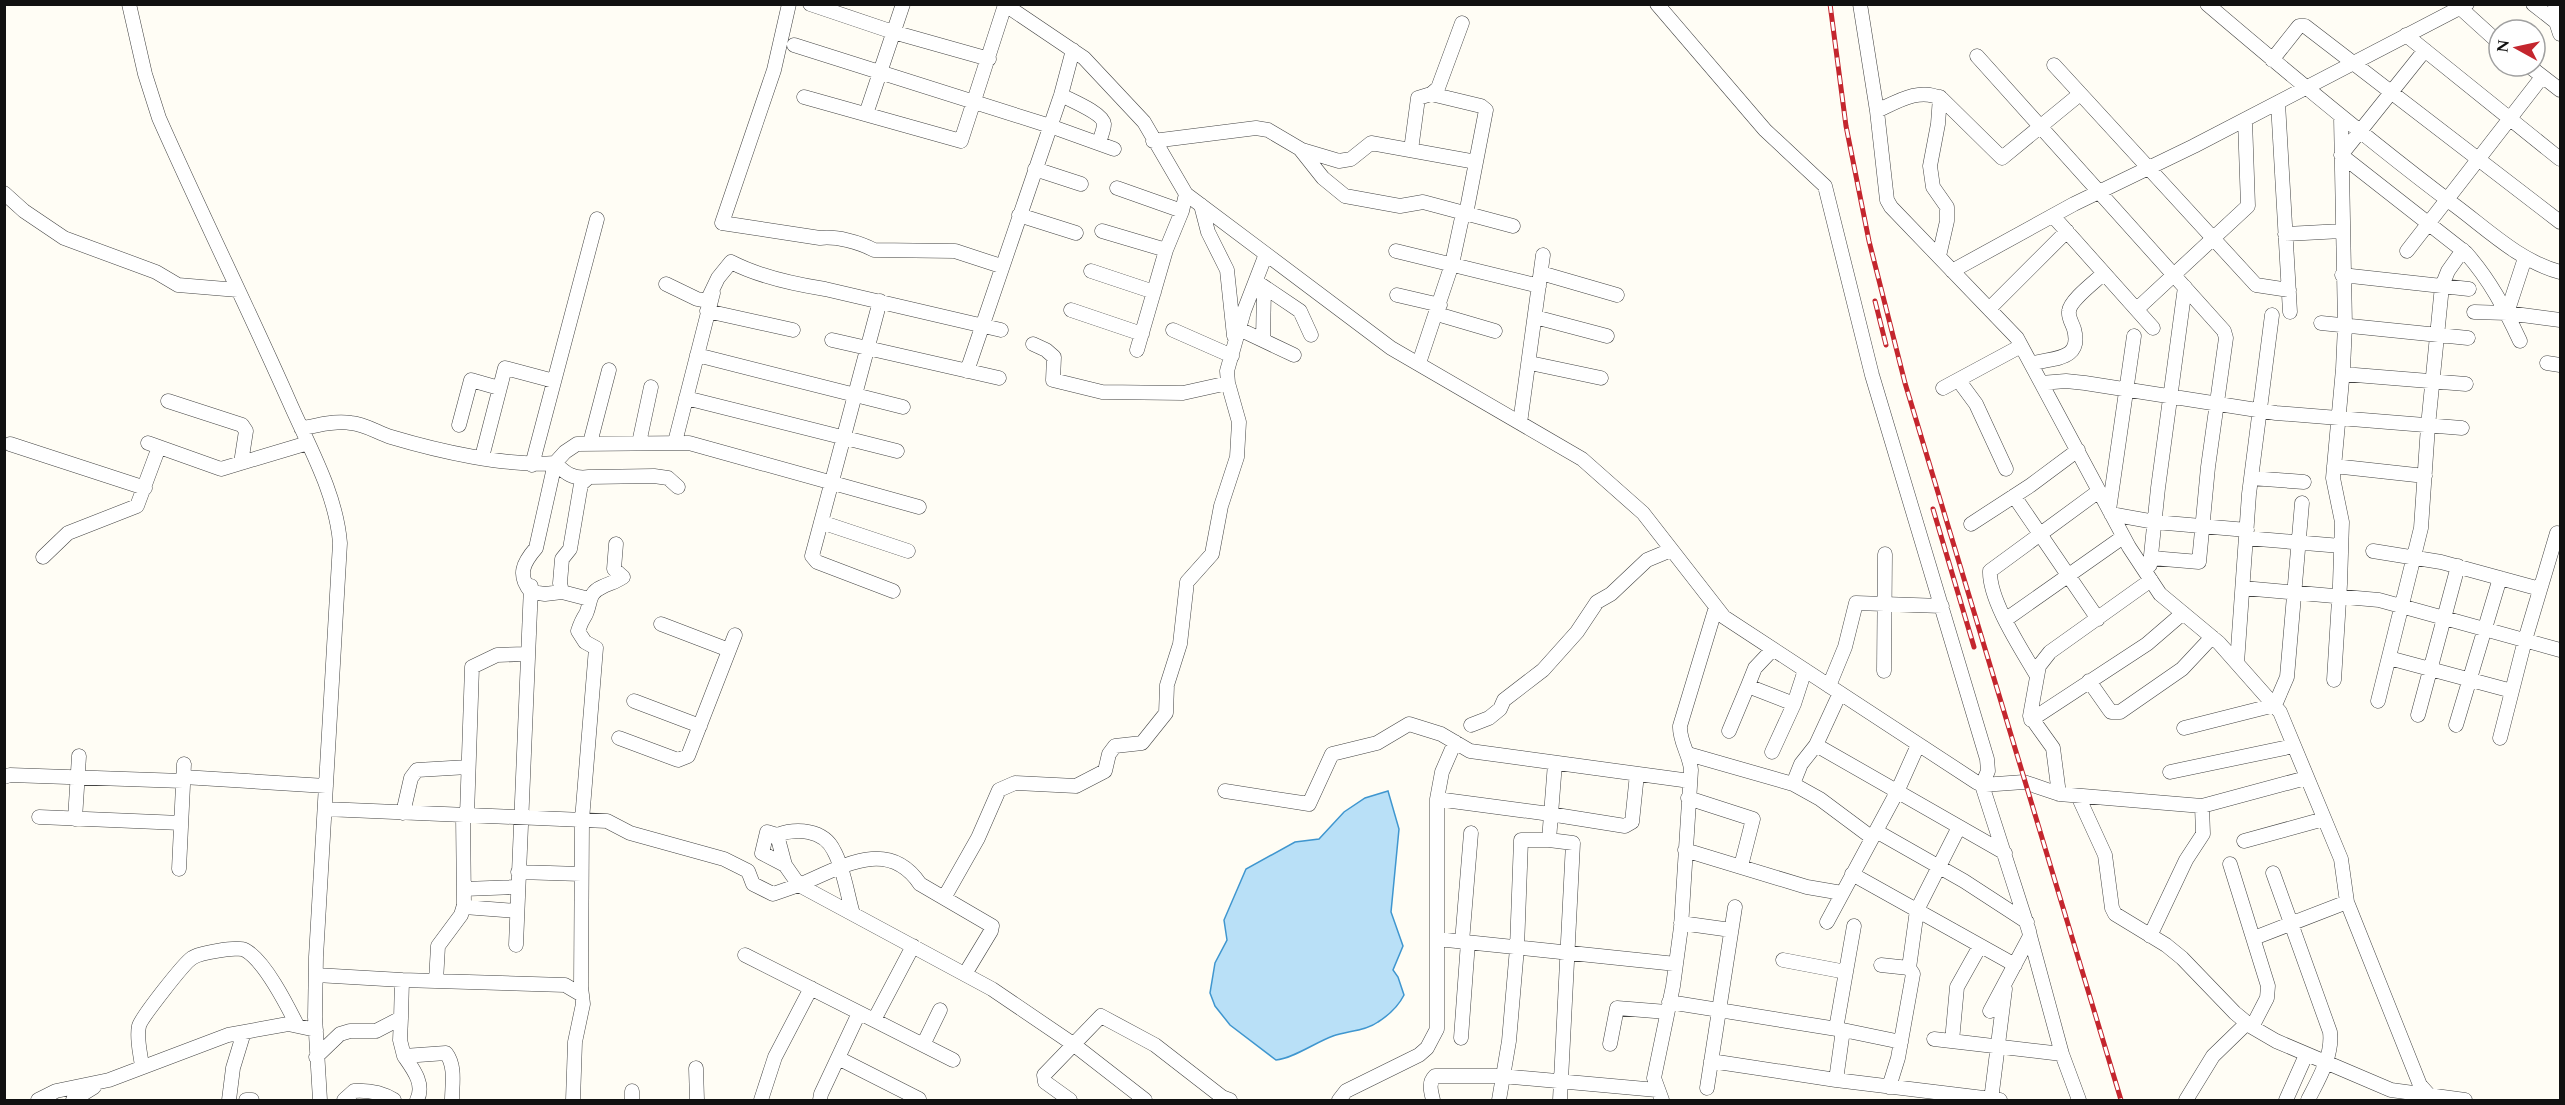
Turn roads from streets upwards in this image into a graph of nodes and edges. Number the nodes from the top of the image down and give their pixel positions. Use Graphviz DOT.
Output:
graph roads {
  1 [pos="129,4"];
  2 [pos="789,4"];
  3 [pos="810,4"];
  4 [pos="903,4"];
  5 [pos="1657,4"];
  6 [pos="1860,4"];
  7 [pos="2207,4"];
  8 [pos="2533,4"];
  9 [pos="2555,4"];
  10 [pos="1005,5"];
  11 [pos="2460,6"];
  12 [pos="1462,23"];
  13 [pos="2558,28"];
  14 [pos="894,32"];
  15 [pos="2487,32"];
  16 [pos="2406,35"];
  17 [pos="794,45"];
  18 [pos="1073,50"];
  19 [pos="2425,50"];
  20 [pos="1977,57"];
  21 [pos="988,59"];
  22 [pos="2272,60"];
  23 [pos="2353,64"];
  24 [pos="2054,65"];
  25 [pos="880,73"];
  26 [pos="2541,78"];
  27 [pos="2543,78"];
  28 [pos="2306,89"];
  29 [pos="2560,90"];
  30 [pos="1431,94"];
  31 [pos="2080,94"];
  32 [pos="2390,94"];
  33 [pos="1060,96"];
  34 [pos="804,97"];
  35 [pos="1940,97"];
  36 [pos="974,102"];
  37 [pos="2278,103"];
  38 [pos="1878,111"];
  39 [pos="866,114"];
  40 [pos="2341,117"];
  41 [pos="2511,119"];
  42 [pos="2245,120"];
  43 [pos="1050,126"];
  44 [pos="2042,128"];
  45 [pos="2360,132"];
  46 [pos="1153,141"];
  47 [pos="1099,143"];
  48 [pos="1114,149"];
  49 [pos="1300,149"];
  50 [pos="1411,150"];
  51 [pos="2341,155"];
  52 [pos="2560,159"];
  53 [pos="2478,161"];
  54 [pos="1476,162"];
  55 [pos="2149,168"];
  56 [pos="1035,169"];
  57 [pos="1081,184"];
  58 [pos="1117,188"];
  59 [pos="4,193"];
  60 [pos="2102,193"];
  61 [pos="1186,194"];
  62 [pos="2446,199"];
  63 [pos="1201,205"];
  64 [pos="1182,211"];
  65 [pos="1465,213"];
  66 [pos="1019,215"];
  67 [pos="2053,216"];
  68 [pos="597,219"];
  69 [pos="2560,220"];
  70 [pos="2428,223"];
  71 [pos="1513,226"];
  72 [pos="1102,231"];
  73 [pos="2067,231"];
  74 [pos="2342,231"];
  75 [pos="1076,233"];
  76 [pos="2285,234"];
  77 [pos="2212,238"];
  78 [pos="1166,250"];
  79 [pos="2463,250"];
  80 [pos="1396,251"];
  81 [pos="2407,252"];
  82 [pos="1266,254"];
  83 [pos="1543,255"];
  84 [pos="1939,256"];
  85 [pos="2525,258"];
  86 [pos="1452,264"];
  87 [pos="1001,266"];
  88 [pos="1091,271"];
  89 [pos="1952,271"];
  90 [pos="2560,272"];
  91 [pos="2104,273"];
  92 [pos="2173,274"];
  93 [pos="2342,275"];
  94 [pos="718,278"];
  95 [pos="1540,279"];
  96 [pos="666,284"];
  97 [pos="1260,285"];
  98 [pos="2442,286"];
  99 [pos="2185,287"];
  100 [pos="2469,289"];
  101 [pos="238,290"];
  102 [pos="2289,290"];
  103 [pos="1154,292"];
  104 [pos="1396,295"];
  105 [pos="1617,295"];
  106 [pos="880,302"];
  107 [pos="1438,309"];
  108 [pos="1989,309"];
  109 [pos="2137,309"];
  110 [pos="1071,310"];
  111 [pos="707,311"];
  112 [pos="2290,312"];
  113 [pos="2474,312"];
  114 [pos="2507,313"];
  115 [pos="2272,315"];
  116 [pos="1535,317"];
  117 [pos="2560,321"];
  118 [pos="2321,323"];
  119 [pos="2345,325"];
  120 [pos="981,326"];
  121 [pos="2153,328"];
  122 [pos="1239,329"];
  123 [pos="793,330"];
  124 [pos="1001,330"];
  125 [pos="1173,330"];
  126 [pos="1495,331"];
  127 [pos="1142,334"];
  128 [pos="1311,335"];
  129 [pos="2437,335"];
  130 [pos="1607,336"];
  131 [pos="2134,336"];
  132 [pos="2468,338"];
  133 [pos="832,340"];
  134 [pos="1263,340"];
  135 [pos="2520,341"];
  136 [pos="1033,344"];
  137 [pos="2021,346"];
  138 [pos="867,348"];
  139 [pos="1137,350"];
  140 [pos="1233,350"];
  141 [pos="697,355"];
  142 [pos="1293,355"];
  143 [pos="1419,363"];
  144 [pos="1530,363"];
  145 [pos="2031,364"];
  146 [pos="609,370"];
  147 [pos="967,370"];
  148 [pos="2343,374"];
  149 [pos="999,378"];
  150 [pos="1601,378"];
  151 [pos="555,381"];
  152 [pos="1959,381"];
  153 [pos="2433,381"];
  154 [pos="1228,383"];
  155 [pos="2041,383"];
  156 [pos="2466,384"];
  157 [pos="651,387"];
  158 [pos="1943,387"];
  159 [pos="500,388"];
  160 [pos="2125,389"];
  161 [pos="856,396"];
  162 [pos="2170,396"];
  163 [pos="686,398"];
  164 [pos="168,400"];
  165 [pos="2216,403"];
  166 [pos="903,407"];
  167 [pos="2260,410"];
  168 [pos="2338,419"];
  169 [pos="1520,423"];
  170 [pos="459,425"];
  171 [pos="2428,426"];
  172 [pos="301,428"];
  173 [pos="2463,428"];
  174 [pos="844,438"];
  175 [pos="675,442"];
  176 [pos="308,443"];
  177 [pos="590,443"];
  178 [pos="639,443"];
  179 [pos="10,444"];
  180 [pos="2078,450"];
  181 [pos="897,452"];
  182 [pos="482,457"];
  183 [pos="555,463"];
  184 [pos="241,464"];
  185 [pos="532,465"];
  186 [pos="2334,466"];
  187 [pos="2006,470"];
  188 [pos="2425,476"];
  189 [pos="589,477"];
  190 [pos="2251,478"];
  191 [pos="2304,482"];
  192 [pos="832,483"];
  193 [pos="678,487"];
  194 [pos="145,488"];
  195 [pos="2099,491"];
  196 [pos="2014,496"];
  197 [pos="2302,503"];
  198 [pos="919,507"];
  199 [pos="2110,512"];
  200 [pos="821,522"];
  201 [pos="2155,522"];
  202 [pos="1971,524"];
  203 [pos="2202,527"];
  204 [pos="2557,533"];
  205 [pos="2038,534"];
  206 [pos="2246,534"];
  207 [pos="2123,537"];
  208 [pos="2299,543"];
  209 [pos="616,544"];
  210 [pos="2341,546"];
  211 [pos="1671,550"];
  212 [pos="908,551"];
  213 [pos="2373,551"];
  214 [pos="1885,554"];
  215 [pos="43,557"];
  216 [pos="2152,558"];
  217 [pos="2415,559"];
  218 [pos="2458,566"];
  219 [pos="2068,576"];
  220 [pos="2148,576"];
  221 [pos="2500,578"];
  222 [pos="2242,588"];
  223 [pos="531,589"];
  224 [pos="2540,589"];
  225 [pos="893,591"];
  226 [pos="562,592"];
  227 [pos="2295,592"];
  228 [pos="2340,595"];
  229 [pos="589,598"];
  230 [pos="1885,604"];
  231 [pos="1942,606"];
  232 [pos="2402,606"];
  233 [pos="1716,607"];
  234 [pos="2183,613"];
  235 [pos="2444,617"];
  236 [pos="2098,619"];
  237 [pos="2005,620"];
  238 [pos="661,624"];
  239 [pos="2484,628"];
  240 [pos="735,635"];
  241 [pos="2212,637"];
  242 [pos="2525,640"];
  243 [pos="1773,649"];
  244 [pos="729,650"];
  245 [pos="2560,650"];
  246 [pos="526,654"];
  247 [pos="2389,658"];
  248 [pos="2237,663"];
  249 [pos="2430,669"];
  250 [pos="1805,670"];
  251 [pos="1884,671"];
  252 [pos="2037,676"];
  253 [pos="2469,678"];
  254 [pos="2334,680"];
  255 [pos="2089,681"];
  256 [pos="1747,688"];
  257 [pos="1834,690"];
  258 [pos="2512,691"];
  259 [pos="634,701"];
  260 [pos="2378,701"];
  261 [pos="1794,704"];
  262 [pos="2275,705"];
  263 [pos="2418,715"];
  264 [pos="2031,720"];
  265 [pos="1471,725"];
  266 [pos="700,726"];
  267 [pos="2456,726"];
  268 [pos="2184,728"];
  269 [pos="1729,731"];
  270 [pos="619,738"];
  271 [pos="2500,738"];
  272 [pos="1455,742"];
  273 [pos="1816,745"];
  274 [pos="1918,745"];
  275 [pos="2294,746"];
  276 [pos="1772,753"];
  277 [pos="1688,754"];
  278 [pos="79,756"];
  279 [pos="1555,763"];
  280 [pos="468,767"];
  281 [pos="2170,772"];
  282 [pos="183,774"];
  283 [pos="1637,774"];
  284 [pos="4,777"];
  285 [pos="78,777"];
  286 [pos="2306,778"];
  287 [pos="1690,781"];
  288 [pos="1793,784"];
  289 [pos="1982,784"];
  290 [pos="326,786"];
  291 [pos="1226,791"];
  292 [pos="1897,792"];
  293 [pos="2059,794"];
  294 [pos="2078,796"];
  295 [pos="1688,798"];
  296 [pos="1437,799"];
  297 [pos="2202,806"];
  298 [pos="325,809"];
  299 [pos="403,813"];
  300 [pos="1550,814"];
  301 [pos="465,815"];
  302 [pos="39,818"];
  303 [pos="519,818"];
  304 [pos="75,819"];
  305 [pos="2324,819"];
  306 [pos="582,820"];
  307 [pos="181,823"];
  308 [pos="1959,827"];
  309 [pos="1471,832"];
  310 [pos="1874,834"];
  311 [pos="1549,840"];
  312 [pos="2244,841"];
  313 [pos="1685,850"];
  314 [pos="2005,853"];
  315 [pos="2230,864"];
  316 [pos="1741,866"];
  317 [pos="1940,867"];
  318 [pos="839,868"];
  319 [pos="179,870"];
  320 [pos="518,872"];
  321 [pos="2273,873"];
  322 [pos="581,874"];
  323 [pos="1852,874"];
  324 [pos="799,885"];
  325 [pos="517,887"];
  326 [pos="464,889"];
  327 [pos="1842,892"];
  328 [pos="944,898"];
  329 [pos="2348,902"];
  330 [pos="464,907"];
  331 [pos="1735,907"];
  332 [pos="1917,910"];
  333 [pos="517,911"];
  334 [pos="853,914"];
  335 [pos="1827,922"];
  336 [pos="1681,923"];
  337 [pos="2291,924"];
  338 [pos="1854,926"];
  339 [pos="2028,929"];
  340 [pos="1731,930"];
  341 [pos="2150,936"];
  342 [pos="2254,938"];
  343 [pos="1437,939"];
  344 [pos="1465,942"];
  345 [pos="516,945"];
  346 [pos="913,946"];
  347 [pos="1980,946"];
  348 [pos="1517,948"];
  349 [pos="1566,952"];
  350 [pos="745,955"];
  351 [pos="1783,960"];
  352 [pos="1676,964"];
  353 [pos="1881,964"];
  354 [pos="2015,965"];
  355 [pos="1909,968"];
  356 [pos="1846,972"];
  357 [pos="964,974"];
  358 [pos="316,975"];
  359 [pos="402,980"];
  360 [pos="436,981"];
  361 [pos="2006,982"];
  362 [pos="811,988"];
  363 [pos="582,994"];
  364 [pos="1668,1007"];
  365 [pos="1718,1009"];
  366 [pos="940,1010"];
  367 [pos="1990,1011"];
  368 [pos="859,1013"];
  369 [pos="401,1018"];
  370 [pos="874,1020"];
  371 [pos="297,1025"];
  372 [pos="2249,1025"];
  373 [pos="316,1030"];
  374 [pos="1840,1030"];
  375 [pos="244,1032"];
  376 [pos="1461,1038"];
  377 [pos="1934,1039"];
  378 [pos="1952,1041"];
  379 [pos="1901,1042"];
  380 [pos="1073,1044"];
  381 [pos="1610,1044"];
  382 [pos="923,1045"];
  383 [pos="1997,1046"];
  384 [pos="2062,1054"];
  385 [pos="2306,1055"];
  386 [pos="404,1056"];
  387 [pos="316,1057"];
  388 [pos="838,1058"];
  389 [pos="953,1060"];
  390 [pos="1711,1061"];
  391 [pos="2325,1064"];
  392 [pos="142,1067"];
  393 [pos="696,1068"];
  394 [pos="1502,1076"];
  395 [pos="1836,1080"];
  396 [pos="102,1083"];
  397 [pos="1560,1083"];
  398 [pos="1890,1087"];
  399 [pos="1707,1088"];
  400 [pos="1660,1095"];
  401 [pos="1932,1096"];
  402 [pos="2435,1097"];
  403 [pos="920,1099"];
  404 [pos="246,1100"];
  405 [pos="1337,1100"];
  406 [pos="1994,1100"];
  407 [pos="38,1101"];
  408 [pos="73,1101"];
  409 [pos="229,1101"];
  410 [pos="252,1101"];
  411 [pos="320,1101"];
  412 [pos="344,1101"];
  413 [pos="394,1101"];
  414 [pos="417,1101"];
  415 [pos="452,1101"];
  416 [pos="573,1101"];
  417 [pos="697,1101"];
  418 [pos="761,1101"];
  419 [pos="820,1101"];
  420 [pos="1070,1101"];
  421 [pos="1145,1101"];
  422 [pos="1230,1101"];
  423 [pos="1433,1101"];
  424 [pos="1499,1101"];
  425 [pos="1560,1101"];
  426 [pos="2079,1101"];
  427 [pos="2186,1101"];
  428 [pos="2286,1101"];
  429 [pos="2308,1101"];
  430 [pos="2465,1101"];
  1 -- 101 [label="street"];
  2 -- 87 [label="street"];
  3 -- 14 [label="street"];
  4 -- 14 [label="street"];
  5 -- 231 [label="street"];
  6 -- 38 [label="street"];
  7 -- 22 [label="street"];
  8 -- 13 [label="street"];
  9 -- 13 [label="street"];
  10 -- 18 [label="street"];
  10 -- 21 [label="street"];
  11 -- 15 [label="street"];
  11 -- 16 [label="street"];
  12 -- 30 [label="street"];
  14 -- 21 [label="street"];
  14 -- 25 [label="street"];
  16 -- 19 [label="street"];
  16 -- 23 [label="street"];
  17 -- 25 [label="street"];
  18 -- 33 [label="street"];
  18 -- 46 [label="street"];
  19 -- 32 [label="street"];
  19 -- 41 [label="street"];
  20 -- 44 [label="street"];
  21 -- 36 [label="street"];
  22 -- 23 [label="street"];
  22 -- 28 [label="street"];
  23 -- 28 [label="street"];
  23 -- 32 [label="street"];
  24 -- 31 [label="street"];
  25 -- 36 [label="street"];
  25 -- 39 [label="street"];
  26 -- 41 [label="street"];
  27 -- 29 [label="street"];
  28 -- 37 [label="street"];
  28 -- 40 [label="street"];
  30 -- 50 [label="street"];
  30 -- 54 [label="street"];
  31 -- 44 [label="street"];
  31 -- 55 [label="street"];
  32 -- 45 [label="street"];
  32 -- 53 [label="street"];
  33 -- 43 [label="street"];
  33 -- 47 [label="street"];
  34 -- 39 [label="street"];
  35 -- 38 [label="street"];
  35 -- 44 [label="street"];
  35 -- 84 [label="street"];
  36 -- 39 [label="street"];
  36 -- 43 [label="street"];
  37 -- 42 [label="street"];
  37 -- 76 [label="street"];
  38 -- 84 [label="street"];
  40 -- 45 [label="street"];
  40 -- 51 [label="street"];
  41 -- 52 [label="street"];
  41 -- 53 [label="street"];
  42 -- 55 [label="street"];
  42 -- 77 [label="street"];
  43 -- 47 [label="street"];
  43 -- 56 [label="street"];
  44 -- 60 [label="street"];
  45 -- 51 [label="street"];
  45 -- 62 [label="street"];
  46 -- 49 [label="street"];
  46 -- 61 [label="street"];
  47 -- 48 [label="street"];
  49 -- 50 [label="street"];
  49 -- 65 [label="street"];
  50 -- 54 [label="street"];
  51 -- 70 [label="street"];
  51 -- 74 [label="street"];
  53 -- 62 [label="street"];
  53 -- 69 [label="street"];
  54 -- 65 [label="street"];
  55 -- 60 [label="street"];
  55 -- 77 [label="street"];
  56 -- 57 [label="street"];
  56 -- 66 [label="street"];
  58 -- 64 [label="street"];
  59 -- 101 [label="street"];
  60 -- 67 [label="street"];
  60 -- 92 [label="street"];
  61 -- 63 [label="street"];
  61 -- 64 [label="street"];
  62 -- 70 [label="street"];
  62 -- 85 [label="street"];
  63 -- 82 [label="street"];
  63 -- 140 [label="street"];
  64 -- 78 [label="street"];
  65 -- 71 [label="street"];
  65 -- 86 [label="street"];
  66 -- 75 [label="street"];
  66 -- 87 [label="street"];
  67 -- 73 [label="street"];
  67 -- 89 [label="street"];
  68 -- 151 [label="street"];
  70 -- 79 [label="street"];
  70 -- 81 [label="street"];
  72 -- 78 [label="street"];
  73 -- 91 [label="street"];
  73 -- 108 [label="street"];
  74 -- 76 [label="street"];
  74 -- 93 [label="street"];
  76 -- 102 [label="street"];
  77 -- 92 [label="street"];
  77 -- 102 [label="street"];
  78 -- 103 [label="street"];
  79 -- 98 [label="street"];
  79 -- 114 [label="street"];
  80 -- 86 [label="street"];
  82 -- 97 [label="street"];
  82 -- 143 [label="street"];
  83 -- 95 [label="street"];
  84 -- 89 [label="street"];
  85 -- 90 [label="street"];
  85 -- 114 [label="street"];
  86 -- 95 [label="street"];
  86 -- 107 [label="street"];
  87 -- 120 [label="street"];
  88 -- 103 [label="street"];
  89 -- 108 [label="street"];
  91 -- 109 [label="street"];
  91 -- 145 [label="street"];
  92 -- 99 [label="street"];
  92 -- 109 [label="street"];
  93 -- 98 [label="street"];
  93 -- 119 [label="street"];
  94 -- 96 [label="street"];
  94 -- 106 [label="street"];
  94 -- 111 [label="street"];
  95 -- 105 [label="street"];
  95 -- 116 [label="street"];
  97 -- 122 [label="street"];
  97 -- 128 [label="street"];
  97 -- 134 [label="street"];
  98 -- 100 [label="street"];
  98 -- 129 [label="street"];
  99 -- 162 [label="street"];
  99 -- 165 [label="street"];
  101 -- 172 [label="street"];
  102 -- 112 [label="street"];
  103 -- 127 [label="street"];
  104 -- 107 [label="street"];
  106 -- 120 [label="street"];
  106 -- 138 [label="street"];
  107 -- 126 [label="street"];
  107 -- 143 [label="street"];
  108 -- 137 [label="street"];
  109 -- 121 [label="street"];
  110 -- 127 [label="street"];
  111 -- 123 [label="street"];
  111 -- 141 [label="street"];
  113 -- 114 [label="street"];
  114 -- 117 [label="street"];
  114 -- 135 [label="street"];
  115 -- 167 [label="street"];
  116 -- 130 [label="street"];
  116 -- 144 [label="street"];
  118 -- 119 [label="street"];
  119 -- 129 [label="street"];
  119 -- 148 [label="street"];
  120 -- 124 [label="street"];
  120 -- 147 [label="street"];
  122 -- 134 [label="street"];
  122 -- 140 [label="street"];
  125 -- 140 [label="street"];
  127 -- 139 [label="street"];
  129 -- 132 [label="street"];
  129 -- 153 [label="street"];
  131 -- 160 [label="street"];
  133 -- 138 [label="street"];
  134 -- 142 [label="street"];
  136 -- 154 [label="street"];
  137 -- 145 [label="street"];
  137 -- 152 [label="street"];
  138 -- 147 [label="street"];
  138 -- 161 [label="street"];
  140 -- 154 [label="street"];
  141 -- 161 [label="street"];
  141 -- 163 [label="street"];
  143 -- 169 [label="street"];
  144 -- 150 [label="street"];
  144 -- 169 [label="street"];
  145 -- 155 [label="street"];
  146 -- 177 [label="street"];
  147 -- 149 [label="street"];
  148 -- 153 [label="street"];
  148 -- 168 [label="street"];
  151 -- 159 [label="street"];
  151 -- 185 [label="street"];
  152 -- 158 [label="street"];
  152 -- 187 [label="street"];
  153 -- 156 [label="street"];
  153 -- 171 [label="street"];
  154 -- 328 [label="street"];
  155 -- 160 [label="street"];
  155 -- 180 [label="street"];
  157 -- 178 [label="street"];
  159 -- 170 [label="street"];
  159 -- 182 [label="street"];
  160 -- 162 [label="street"];
  160 -- 199 [label="street"];
  161 -- 166 [label="street"];
  161 -- 174 [label="street"];
  162 -- 165 [label="street"];
  162 -- 201 [label="street"];
  163 -- 174 [label="street"];
  163 -- 175 [label="street"];
  164 -- 184 [label="street"];
  165 -- 167 [label="street"];
  165 -- 203 [label="street"];
  167 -- 168 [label="street"];
  167 -- 190 [label="street"];
  168 -- 171 [label="street"];
  168 -- 186 [label="street"];
  169 -- 211 [label="street"];
  171 -- 173 [label="street"];
  171 -- 188 [label="street"];
  172 -- 176 [label="street"];
  172 -- 182 [label="street"];
  174 -- 181 [label="street"];
  174 -- 192 [label="street"];
  175 -- 178 [label="street"];
  175 -- 192 [label="street"];
  176 -- 184 [label="street"];
  176 -- 290 [label="street"];
  177 -- 178 [label="street"];
  177 -- 183 [label="street"];
  179 -- 194 [label="street"];
  180 -- 195 [label="street"];
  180 -- 196 [label="street"];
  182 -- 185 [label="street"];
  183 -- 185 [label="street"];
  183 -- 189 [label="street"];
  183 -- 223 [label="street"];
  184 -- 194 [label="street"];
  186 -- 188 [label="street"];
  186 -- 210 [label="street"];
  188 -- 217 [label="street"];
  189 -- 193 [label="street"];
  189 -- 226 [label="street"];
  190 -- 191 [label="street"];
  190 -- 206 [label="street"];
  192 -- 198 [label="street"];
  192 -- 200 [label="street"];
  194 -- 215 [label="street"];
  195 -- 199 [label="street"];
  195 -- 205 [label="street"];
  196 -- 202 [label="street"];
  196 -- 205 [label="street"];
  197 -- 208 [label="street"];
  199 -- 201 [label="street"];
  199 -- 207 [label="street"];
  200 -- 212 [label="street"];
  200 -- 225 [label="street"];
  201 -- 203 [label="street"];
  201 -- 216 [label="street"];
  203 -- 206 [label="street"];
  203 -- 216 [label="street"];
  204 -- 224 [label="street"];
  205 -- 219 [label="street"];
  205 -- 237 [label="street"];
  206 -- 208 [label="street"];
  206 -- 222 [label="street"];
  207 -- 219 [label="street"];
  207 -- 220 [label="street"];
  208 -- 210 [label="street"];
  208 -- 227 [label="street"];
  209 -- 229 [label="street"];
  210 -- 228 [label="street"];
  211 -- 233 [label="street"];
  211 -- 265 [label="street"];
  213 -- 217 [label="street"];
  214 -- 230 [label="street"];
  216 -- 220 [label="street"];
  217 -- 218 [label="street"];
  217 -- 232 [label="street"];
  218 -- 221 [label="street"];
  218 -- 235 [label="street"];
  219 -- 236 [label="street"];
  219 -- 237 [label="street"];
  220 -- 234 [label="street"];
  220 -- 236 [label="street"];
  221 -- 224 [label="street"];
  221 -- 239 [label="street"];
  222 -- 227 [label="street"];
  222 -- 248 [label="street"];
  223 -- 226 [label="street"];
  223 -- 246 [label="street"];
  224 -- 242 [label="street"];
  226 -- 229 [label="street"];
  227 -- 228 [label="street"];
  227 -- 262 [label="street"];
  228 -- 232 [label="street"];
  228 -- 254 [label="street"];
  229 -- 306 [label="street"];
  230 -- 231 [label="street"];
  230 -- 251 [label="street"];
  230 -- 257 [label="street"];
  231 -- 289 [label="street"];
  232 -- 235 [label="street"];
  232 -- 247 [label="street"];
  233 -- 243 [label="street"];
  233 -- 277 [label="street"];
  234 -- 241 [label="street"];
  234 -- 255 [label="street"];
  235 -- 239 [label="street"];
  235 -- 249 [label="street"];
  236 -- 252 [label="street"];
  237 -- 252 [label="street"];
  238 -- 244 [label="street"];
  239 -- 242 [label="street"];
  239 -- 253 [label="street"];
  240 -- 244 [label="street"];
  241 -- 248 [label="street"];
  241 -- 255 [label="street"];
  242 -- 245 [label="street"];
  242 -- 258 [label="street"];
  243 -- 250 [label="street"];
  243 -- 256 [label="street"];
  244 -- 266 [label="street"];
  246 -- 280 [label="street"];
  246 -- 303 [label="street"];
  247 -- 249 [label="street"];
  247 -- 260 [label="street"];
  248 -- 262 [label="street"];
  249 -- 253 [label="street"];
  249 -- 263 [label="street"];
  250 -- 257 [label="street"];
  250 -- 261 [label="street"];
  252 -- 264 [label="street"];
  253 -- 258 [label="street"];
  253 -- 267 [label="street"];
  255 -- 264 [label="street"];
  256 -- 261 [label="street"];
  256 -- 269 [label="street"];
  257 -- 273 [label="street"];
  257 -- 274 [label="street"];
  258 -- 271 [label="street"];
  259 -- 266 [label="street"];
  261 -- 276 [label="street"];
  262 -- 268 [label="street"];
  262 -- 275 [label="street"];
  264 -- 293 [label="street"];
  266 -- 270 [label="street"];
  272 -- 279 [label="street"];
  272 -- 291 [label="street"];
  272 -- 296 [label="street"];
  273 -- 288 [label="street"];
  273 -- 292 [label="street"];
  274 -- 289 [label="street"];
  274 -- 292 [label="street"];
  275 -- 281 [label="street"];
  275 -- 286 [label="street"];
  277 -- 287 [label="street"];
  277 -- 288 [label="street"];
  278 -- 285 [label="street"];
  279 -- 283 [label="street"];
  279 -- 300 [label="street"];
  280 -- 299 [label="street"];
  280 -- 301 [label="street"];
  282 -- 285 [label="street"];
  282 -- 290 [label="street"];
  282 -- 307 [label="street"];
  283 -- 287 [label="street"];
  283 -- 300 [label="street"];
  284 -- 285 [label="street"];
  285 -- 304 [label="street"];
  286 -- 297 [label="street"];
  286 -- 305 [label="street"];
  287 -- 295 [label="street"];
  288 -- 310 [label="street"];
  289 -- 293 [label="street"];
  289 -- 314 [label="street"];
  290 -- 298 [label="street"];
  292 -- 308 [label="street"];
  292 -- 310 [label="street"];
  293 -- 294 [label="street"];
  294 -- 297 [label="street"];
  294 -- 341 [label="street"];
  295 -- 313 [label="street"];
  295 -- 316 [label="street"];
  296 -- 300 [label="street"];
  296 -- 343 [label="street"];
  297 -- 341 [label="street"];
  298 -- 299 [label="street"];
  298 -- 358 [label="street"];
  299 -- 301 [label="street"];
  300 -- 311 [label="street"];
  301 -- 303 [label="street"];
  301 -- 326 [label="street"];
  302 -- 304 [label="street"];
  303 -- 306 [label="street"];
  303 -- 320 [label="street"];
  304 -- 307 [label="street"];
  305 -- 312 [label="street"];
  305 -- 329 [label="street"];
  306 -- 322 [label="street"];
  306 -- 324 [label="street"];
  307 -- 319 [label="street"];
  308 -- 314 [label="street"];
  308 -- 317 [label="street"];
  309 -- 344 [label="street"];
  310 -- 317 [label="street"];
  310 -- 323 [label="street"];
  311 -- 348 [label="street"];
  311 -- 349 [label="street"];
  313 -- 316 [label="street"];
  313 -- 336 [label="street"];
  314 -- 339 [label="street"];
  315 -- 342 [label="street"];
  316 -- 327 [label="street"];
  317 -- 332 [label="street"];
  317 -- 339 [label="street"];
  318 -- 324 [label="street"];
  318 -- 324 [label="street"];
  318 -- 328 [label="street"];
  318 -- 334 [label="street"];
  320 -- 322 [label="street"];
  320 -- 325 [label="street"];
  321 -- 337 [label="street"];
  322 -- 363 [label="street"];
  323 -- 327 [label="street"];
  323 -- 332 [label="street"];
  324 -- 334 [label="street"];
  325 -- 326 [label="street"];
  325 -- 333 [label="street"];
  326 -- 330 [label="street"];
  327 -- 335 [label="street"];
  328 -- 357 [label="street"];
  329 -- 337 [label="street"];
  329 -- 402 [label="street"];
  330 -- 333 [label="street"];
  330 -- 360 [label="street"];
  331 -- 340 [label="street"];
  332 -- 347 [label="street"];
  332 -- 355 [label="street"];
  333 -- 345 [label="street"];
  334 -- 346 [label="street"];
  336 -- 340 [label="street"];
  336 -- 352 [label="street"];
  337 -- 342 [label="street"];
  337 -- 391 [label="street"];
  338 -- 356 [label="street"];
  339 -- 354 [label="street"];
  339 -- 384 [label="street"];
  340 -- 365 [label="street"];
  341 -- 372 [label="street"];
  342 -- 372 [label="street"];
  343 -- 344 [label="street"];
  343 -- 405 [label="street"];
  344 -- 348 [label="street"];
  344 -- 376 [label="street"];
  346 -- 357 [label="street"];
  346 -- 370 [label="street"];
  347 -- 354 [label="street"];
  347 -- 378 [label="street"];
  348 -- 349 [label="street"];
  348 -- 394 [label="street"];
  349 -- 352 [label="street"];
  349 -- 397 [label="street"];
  350 -- 362 [label="street"];
  351 -- 356 [label="street"];
  352 -- 364 [label="street"];
  353 -- 355 [label="street"];
  354 -- 361 [label="street"];
  355 -- 379 [label="street"];
  356 -- 374 [label="street"];
  357 -- 380 [label="street"];
  358 -- 359 [label="street"];
  358 -- 373 [label="street"];
  359 -- 360 [label="street"];
  359 -- 369 [label="street"];
  360 -- 363 [label="street"];
  361 -- 367 [label="street"];
  361 -- 383 [label="street"];
  362 -- 368 [label="street"];
  362 -- 418 [label="street"];
  363 -- 416 [label="street"];
  364 -- 365 [label="street"];
  364 -- 381 [label="street"];
  364 -- 400 [label="street"];
  365 -- 374 [label="street"];
  365 -- 390 [label="street"];
  366 -- 382 [label="street"];
  368 -- 370 [label="street"];
  368 -- 388 [label="street"];
  369 -- 386 [label="street"];
  369 -- 387 [label="street"];
  370 -- 382 [label="street"];
  371 -- 373 [label="street"];
  371 -- 375 [label="street"];
  371 -- 392 [label="street"];
  372 -- 385 [label="street"];
  372 -- 427 [label="street"];
  373 -- 387 [label="street"];
  374 -- 379 [label="street"];
  374 -- 395 [label="street"];
  375 -- 392 [label="street"];
  375 -- 409 [label="street"];
  377 -- 378 [label="street"];
  378 -- 383 [label="street"];
  379 -- 398 [label="street"];
  380 -- 420 [label="street"];
  380 -- 421 [label="street"];
  380 -- 422 [label="street"];
  382 -- 389 [label="street"];
  383 -- 384 [label="street"];
  383 -- 406 [label="street"];
  384 -- 426 [label="street"];
  385 -- 391 [label="street"];
  385 -- 428 [label="street"];
  386 -- 414 [label="street"];
  386 -- 415 [label="street"];
  387 -- 411 [label="street"];
  388 -- 403 [label="street"];
  388 -- 419 [label="street"];
  390 -- 395 [label="street"];
  390 -- 399 [label="street"];
  391 -- 402 [label="street"];
  391 -- 429 [label="street"];
  392 -- 396 [label="street"];
  393 -- 417 [label="street"];
  394 -- 397 [label="street"];
  394 -- 423 [label="street"];
  394 -- 424 [label="street"];
  395 -- 398 [label="street"];
  396 -- 407 [label="street"];
  396 -- 408 [label="street"];
  397 -- 400 [label="street"];
  397 -- 425 [label="street"];
  398 -- 401 [label="street"];
  401 -- 406 [label="street"];
  402 -- 430 [label="street"];
  404 -- 410 [label="street"];
  412 -- 413 [label="street"];
}
